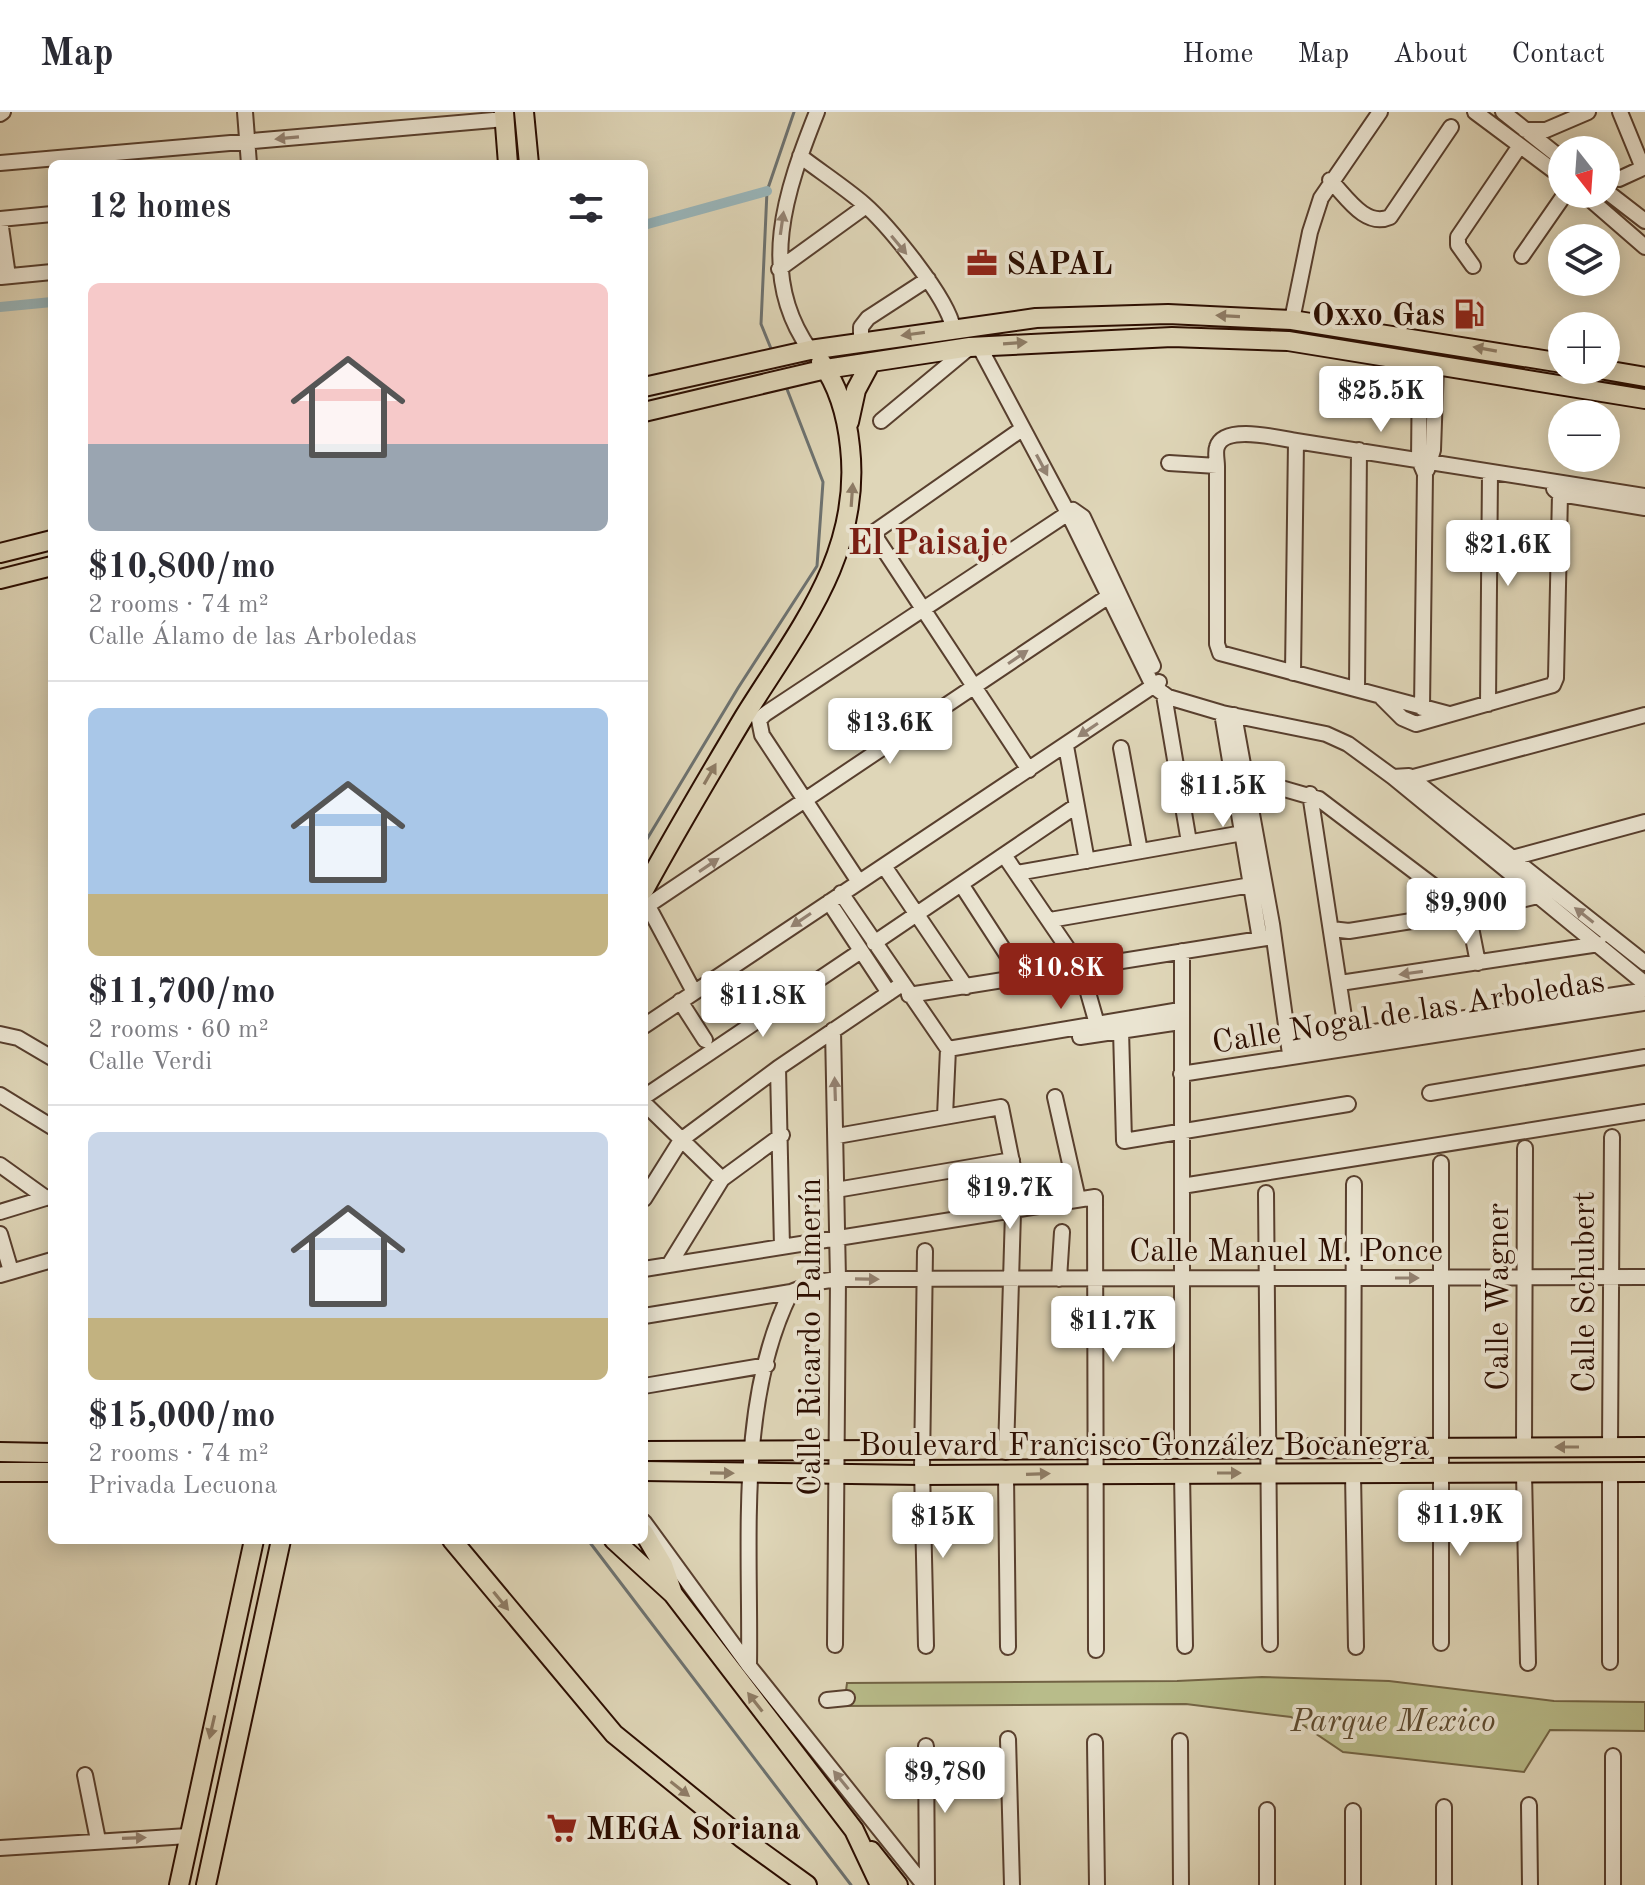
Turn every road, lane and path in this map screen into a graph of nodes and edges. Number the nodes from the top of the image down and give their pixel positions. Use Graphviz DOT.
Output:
graph roads {
  1 [pos="245,112"];
  2 [pos="524,112"];
  3 [pos="817,112"];
  4 [pos="1380,112"];
  5 [pos="1475,112"];
  6 [pos="1503,112"];
  7 [pos="1588,112"];
  8 [pos="1620,112"];
  9 [pos="504,116"];
  10 [pos="1557,126"];
  11 [pos="1451,127"];
  12 [pos="1522,129"];
  13 [pos="1554,136"];
  14 [pos="247,141"];
  15 [pos="1519,147"];
  16 [pos="1548,149"];
  17 [pos="800,156"];
  18 [pos="249,160"];
  19 [pos="508,160"];
  20 [pos="529,160"];
  21 [pos="0,163"];
  22 [pos="1548,167"];
  23 [pos="1644,168"];
  24 [pos="1620,179"];
  25 [pos="1330,180"];
  26 [pos="1620,202"];
  27 [pos="866,206"];
  28 [pos="1555,208"];
  29 [pos="1600,208"];
  30 [pos="48,214"];
  31 [pos="0,219"];
  32 [pos="1645,221"];
  33 [pos="2,244"];
  34 [pos="1645,247"];
  35 [pos="1522,256"];
  36 [pos="1473,266"];
  37 [pos="779,269"];
  38 [pos="48,272"];
  39 [pos="4,277"];
  40 [pos="928,279"];
  41 [pos="1292,320"];
  42 [pos="953,328"];
  43 [pos="861,341"];
  44 [pos="975,347"];
  45 [pos="802,352"];
  46 [pos="1548,361"];
  47 [pos="871,362"];
  48 [pos="1428,363"];
  49 [pos="826,369"];
  50 [pos="1620,373"];
  51 [pos="1645,377"];
  52 [pos="648,386"];
  53 [pos="1645,399"];
  54 [pos="648,411"];
  55 [pos="881,421"];
  56 [pos="848,429"];
  57 [pos="1022,429"];
  58 [pos="1296,441"];
  59 [pos="1359,450"];
  60 [pos="1169,463"];
  61 [pos="1425,465"];
  62 [pos="1217,466"];
  63 [pos="1490,472"];
  64 [pos="1545,481"];
  65 [pos="1560,494"];
  66 [pos="1645,496"];
  67 [pos="1617,497"];
  68 [pos="1645,508"];
  69 [pos="1067,511"];
  70 [pos="48,541"];
  71 [pos="0,553"];
  72 [pos="48,567"];
  73 [pos="0,579"];
  74 [pos="1112,594"];
  75 [pos="921,611"];
  76 [pos="1293,673"];
  77 [pos="973,687"];
  78 [pos="1159,688"];
  79 [pos="1357,689"];
  80 [pos="1379,695"];
  81 [pos="1488,704"];
  82 [pos="1422,708"];
  83 [pos="1228,714"];
  84 [pos="1449,714"];
  85 [pos="1645,715"];
  86 [pos="1066,746"];
  87 [pos="1121,748"];
  88 [pos="1029,770"];
  89 [pos="1246,778"];
  90 [pos="1401,779"];
  91 [pos="1310,794"];
  92 [pos="804,800"];
  93 [pos="1076,806"];
  94 [pos="1645,822"];
  95 [pos="1243,833"];
  96 [pos="1189,842"];
  97 [pos="1140,851"];
  98 [pos="1004,855"];
  99 [pos="1512,858"];
  100 [pos="1087,861"];
  101 [pos="884,866"];
  102 [pos="1017,873"];
  103 [pos="859,882"];
  104 [pos="961,884"];
  105 [pos="1251,885"];
  106 [pos="648,895"];
  107 [pos="1538,896"];
  108 [pos="835,897"];
  109 [pos="648,899"];
  110 [pos="648,907"];
  111 [pos="1468,912"];
  112 [pos="917,914"];
  113 [pos="1050,920"];
  114 [pos="1331,929"];
  115 [pos="1267,938"];
  116 [pos="874,943"];
  117 [pos="1599,944"];
  118 [pos="861,951"];
  119 [pos="1182,951"];
  120 [pos="1478,963"];
  121 [pos="1645,963"];
  122 [pos="1081,968"];
  123 [pos="1022,978"];
  124 [pos="1340,983"];
  125 [pos="966,987"];
  126 [pos="906,990"];
  127 [pos="694,992"];
  128 [pos="1644,992"];
  129 [pos="889,993"];
  130 [pos="680,1001"];
  131 [pos="1180,1016"];
  132 [pos="648,1023"];
  133 [pos="1097,1024"];
  134 [pos="833,1030"];
  135 [pos="1121,1030"];
  136 [pos="0,1034"];
  137 [pos="705,1040"];
  138 [pos="1348,1044"];
  139 [pos="1290,1052"];
  140 [pos="949,1053"];
  141 [pos="48,1056"];
  142 [pos="1645,1057"];
  143 [pos="778,1068"];
  144 [pos="1181,1074"];
  145 [pos="1430,1093"];
  146 [pos="0,1095"];
  147 [pos="648,1097"];
  148 [pos="1055,1097"];
  149 [pos="648,1104"];
  150 [pos="1348,1104"];
  151 [pos="1645,1112"];
  152 [pos="945,1116"];
  153 [pos="48,1125"];
  154 [pos="1180,1133"];
  155 [pos="782,1135"];
  156 [pos="837,1136"];
  157 [pos="1612,1137"];
  158 [pos="681,1140"];
  159 [pos="1525,1148"];
  160 [pos="1012,1160"];
  161 [pos="1441,1163"];
  162 [pos="0,1165"];
  163 [pos="722,1179"];
  164 [pos="1354,1184"];
  165 [pos="1182,1186"];
  166 [pos="836,1190"];
  167 [pos="648,1193"];
  168 [pos="1266,1193"];
  169 [pos="48,1196"];
  170 [pos="48,1197"];
  171 [pos="1078,1199"];
  172 [pos="0,1212"];
  173 [pos="1013,1212"];
  174 [pos="1062,1232"];
  175 [pos="0,1234"];
  176 [pos="838,1237"];
  177 [pos="782,1247"];
  178 [pos="925,1251"];
  179 [pos="48,1261"];
  180 [pos="669,1265"];
  181 [pos="648,1268"];
  182 [pos="6,1273"];
  183 [pos="1181,1277"];
  184 [pos="1266,1277"];
  185 [pos="1440,1277"];
  186 [pos="1526,1277"];
  187 [pos="1645,1277"];
  188 [pos="1355,1278"];
  189 [pos="1611,1278"];
  190 [pos="838,1279"];
  191 [pos="1059,1279"];
  192 [pos="1094,1279"];
  193 [pos="1010,1280"];
  194 [pos="925,1281"];
  195 [pos="791,1292"];
  196 [pos="648,1315"];
  197 [pos="767,1365"];
  198 [pos="648,1385"];
  199 [pos="648,1445"];
  200 [pos="1613,1447"];
  201 [pos="1645,1447"];
  202 [pos="1524,1448"];
  203 [pos="1094,1449"];
  204 [pos="1182,1449"];
  205 [pos="1268,1449"];
  206 [pos="750,1450"];
  207 [pos="1353,1450"];
  208 [pos="1441,1450"];
  209 [pos="648,1451"];
  210 [pos="668,1451"];
  211 [pos="838,1451"];
  212 [pos="0,1452"];
  213 [pos="922,1452"];
  214 [pos="1006,1452"];
  215 [pos="48,1453"];
  216 [pos="0,1472"];
  217 [pos="48,1472"];
  218 [pos="1613,1472"];
  219 [pos="1645,1472"];
  220 [pos="751,1473"];
  221 [pos="1095,1473"];
  222 [pos="1182,1473"];
  223 [pos="1268,1473"];
  224 [pos="1441,1473"];
  225 [pos="1524,1473"];
  226 [pos="648,1474"];
  227 [pos="1353,1474"];
  228 [pos="838,1475"];
  229 [pos="922,1475"];
  230 [pos="1006,1475"];
  231 [pos="648,1527"];
  232 [pos="648,1540"];
  233 [pos="253,1544"];
  234 [pos="280,1544"];
  235 [pos="455,1544"];
  236 [pos="618,1544"];
  237 [pos="637,1544"];
  238 [pos="673,1594"];
  239 [pos="1441,1643"];
  240 [pos="1270,1644"];
  241 [pos="835,1645"];
  242 [pos="926,1646"];
  243 [pos="1185,1646"];
  244 [pos="1008,1647"];
  245 [pos="1356,1647"];
  246 [pos="1096,1650"];
  247 [pos="1610,1662"];
  248 [pos="1528,1663"];
  249 [pos="749,1666"];
  250 [pos="847,1698"];
  251 [pos="827,1700"];
  252 [pos="1008,1739"];
  253 [pos="1180,1741"];
  254 [pos="1095,1742"];
  255 [pos="926,1746"];
  256 [pos="1613,1756"];
  257 [pos="85,1775"];
  258 [pos="1529,1805"];
  259 [pos="1444,1807"];
  260 [pos="1267,1810"];
  261 [pos="1353,1811"];
  262 [pos="854,1830"];
  263 [pos="188,1836"];
  264 [pos="742,1838"];
  265 [pos="98,1840"];
  266 [pos="0,1848"];
  267 [pos="179,1885"];
  268 [pos="206,1885"];
  269 [pos="793,1885"];
  270 [pos="807,1885"];
  271 [pos="880,1885"];
  272 [pos="898,1885"];
  273 [pos="926,1885"];
  274 [pos="1012,1885"];
  275 [pos="1097,1885"];
  276 [pos="1181,1885"];
  277 [pos="1267,1885"];
  278 [pos="1353,1885"];
  279 [pos="1444,1885"];
  280 [pos="1530,1885"];
  281 [pos="1613,1885"];
  1 -- 14 [label="street"];
  2 -- 20 [label="main road"];
  3 -- 17 [label="street"];
  4 -- 25 [label="street"];
  5 -- 15 [label="street"];
  6 -- 12 [label="street"];
  7 -- 10 [label="street"];
  8 -- 23 [label="street"];
  9 -- 14 [label="street, one-way"];
  9 -- 19 [label="main road"];
  10 -- 12 [label="street"];
  10 -- 13 [label="street"];
  11 -- 25 [label="street"];
  12 -- 16 [label="street"];
  14 -- 18 [label="street"];
  14 -- 21 [label="street"];
  15 -- 22 [label="street"];
  15 -- 36 [label="street"];
  17 -- 27 [label="street"];
  37 -- 17 [label="street, one-way"];
  23 -- 24 [label="street"];
  25 -- 41 [label="street"];
  26 -- 32 [label="street"];
  27 -- 37 [label="street"];
  27 -- 40 [label="street, one-way"];
  28 -- 35 [label="street"];
  29 -- 34 [label="street"];
  30 -- 31 [label="street"];
  31 -- 33 [label="street"];
  33 -- 39 [label="street"];
  37 -- 45 [label="street"];
  38 -- 39 [label="street"];
  40 -- 42 [label="street"];
  40 -- 43 [label="street"];
  41 -- 42 [label="main road, one-way"];
  46 -- 41 [label="main road, one-way"];
  42 -- 43 [label="main road, one-way"];
  43 -- 45 [label="main road"];
  44 -- 47 [label="main road"];
  44 -- 48 [label="main road, one-way"];
  44 -- 55 [label="street"];
  44 -- 57 [label="street"];
  45 -- 49 [label="main road"];
  45 -- 52 [label="main road"];
  47 -- 49 [label="main road"];
  47 -- 56 [label="main road"];
  48 -- 53 [label="main road"];
  48 -- 61 [label="street"];
  49 -- 54 [label="main road"];
  49 -- 56 [label="main road"];
  50 -- 51 [label="main road"];
  106 -- 56 [label="main road, one-way"];
  57 -- 69 [label="street, one-way"];
  57 -- 75 [label="street"];
  58 -- 59 [label="street"];
  58 -- 62 [label="street"];
  58 -- 76 [label="street"];
  59 -- 61 [label="street"];
  59 -- 79 [label="street"];
  60 -- 62 [label="street"];
  61 -- 63 [label="street"];
  61 -- 82 [label="street"];
  62 -- 76 [label="street"];
  63 -- 64 [label="street"];
  63 -- 81 [label="street"];
  64 -- 65 [label="street"];
  64 -- 67 [label="street"];
  65 -- 67 [label="street"];
  65 -- 81 [label="street"];
  66 -- 67 [label="street"];
  67 -- 68 [label="street"];
  69 -- 74 [label="street"];
  69 -- 75 [label="street"];
  70 -- 71 [label="main road"];
  72 -- 73 [label="main road"];
  77 -- 74 [label="street, one-way"];
  74 -- 78 [label="street"];
  75 -- 77 [label="street"];
  75 -- 92 [label="street"];
  76 -- 79 [label="street"];
  77 -- 88 [label="street"];
  77 -- 92 [label="street"];
  78 -- 83 [label="street"];
  78 -- 86 [label="street, one-way"];
  78 -- 96 [label="street"];
  79 -- 80 [label="street"];
  80 -- 82 [label="street"];
  80 -- 84 [label="street"];
  81 -- 84 [label="street"];
  82 -- 84 [label="street"];
  83 -- 89 [label="street"];
  83 -- 90 [label="street"];
  83 -- 95 [label="street"];
  85 -- 90 [label="street"];
  86 -- 88 [label="street"];
  86 -- 93 [label="street"];
  87 -- 97 [label="street"];
  88 -- 101 [label="street"];
  89 -- 91 [label="street"];
  89 -- 115 [label="street"];
  90 -- 99 [label="street"];
  90 -- 107 [label="street"];
  91 -- 111 [label="street"];
  91 -- 114 [label="street"];
  92 -- 103 [label="street"];
  109 -- 92 [label="street, one-way"];
  93 -- 98 [label="street"];
  93 -- 100 [label="street"];
  94 -- 99 [label="street"];
  95 -- 96 [label="street"];
  95 -- 105 [label="street"];
  96 -- 97 [label="street"];
  97 -- 100 [label="street"];
  98 -- 102 [label="street"];
  98 -- 104 [label="street"];
  121 -- 99 [label="street, one-way"];
  100 -- 102 [label="street"];
  101 -- 103 [label="street"];
  101 -- 112 [label="street"];
  102 -- 113 [label="street"];
  103 -- 108 [label="street"];
  104 -- 112 [label="street"];
  104 -- 123 [label="street"];
  105 -- 113 [label="street"];
  105 -- 115 [label="street"];
  107 -- 111 [label="street"];
  107 -- 117 [label="street"];
  108 -- 116 [label="street"];
  108 -- 118 [label="street"];
  108 -- 127 [label="street, one-way"];
  110 -- 127 [label="street"];
  111 -- 114 [label="street"];
  111 -- 120 [label="street"];
  112 -- 116 [label="street"];
  112 -- 125 [label="street"];
  113 -- 122 [label="street"];
  114 -- 124 [label="street"];
  115 -- 119 [label="street"];
  115 -- 139 [label="street"];
  116 -- 126 [label="street"];
  117 -- 120 [label="street"];
  117 -- 128 [label="street"];
  118 -- 129 [label="street"];
  118 -- 147 [label="street"];
  119 -- 122 [label="street"];
  119 -- 131 [label="street"];
  120 -- 124 [label="street, one-way"];
  122 -- 123 [label="street"];
  122 -- 133 [label="street"];
  123 -- 125 [label="street"];
  124 -- 138 [label="street"];
  125 -- 126 [label="street"];
  126 -- 129 [label="street"];
  126 -- 140 [label="street"];
  127 -- 130 [label="street"];
  128 -- 138 [label="street, Calle Nogal de las Arboledas"];
  129 -- 134 [label="street"];
  130 -- 132 [label="street"];
  130 -- 137 [label="street"];
  131 -- 133 [label="street"];
  131 -- 135 [label="street"];
  131 -- 144 [label="street"];
  133 -- 140 [label="street"];
  134 -- 143 [label="street"];
  156 -- 134 [label="street, Calle Ricardo Palmerín, one-way"];
  135 -- 140 [label="street"];
  135 -- 154 [label="street"];
  136 -- 141 [label="street"];
  138 -- 139 [label="street, Calle Nogal de las Arboledas"];
  139 -- 144 [label="street, Calle Nogal de las Arboledas"];
  140 -- 152 [label="street"];
  142 -- 145 [label="street"];
  143 -- 155 [label="street"];
  143 -- 158 [label="street"];
  144 -- 154 [label="street"];
  146 -- 153 [label="street"];
  148 -- 171 [label="street"];
  149 -- 158 [label="street"];
  150 -- 154 [label="street"];
  151 -- 165 [label="street"];
  152 -- 156 [label="street"];
  152 -- 160 [label="street"];
  154 -- 165 [label="street"];
  155 -- 163 [label="street"];
  155 -- 177 [label="street"];
  156 -- 166 [label="street, Calle Ricardo Palmerín"];
  157 -- 189 [label="street, Calle Schubert"];
  158 -- 163 [label="street"];
  158 -- 167 [label="street"];
  159 -- 186 [label="street, Calle Wagner"];
  160 -- 166 [label="street"];
  160 -- 173 [label="street"];
  161 -- 185 [label="street"];
  162 -- 169 [label="street"];
  163 -- 180 [label="street"];
  164 -- 188 [label="street"];
  165 -- 183 [label="street"];
  166 -- 176 [label="street, Calle Ricardo Palmerín"];
  168 -- 184 [label="street"];
  170 -- 172 [label="street"];
  171 -- 173 [label="street"];
  171 -- 192 [label="street"];
  173 -- 176 [label="street"];
  173 -- 193 [label="street"];
  174 -- 191 [label="street"];
  175 -- 182 [label="street"];
  176 -- 177 [label="street"];
  176 -- 190 [label="street, Calle Ricardo Palmerín"];
  177 -- 180 [label="street"];
  178 -- 194 [label="street"];
  179 -- 182 [label="street"];
  180 -- 181 [label="street"];
  183 -- 184 [label="street, Calle Manuel M. Ponce"];
  183 -- 192 [label="street, Calle Manuel M. Ponce"];
  183 -- 204 [label="street"];
  184 -- 188 [label="street, Calle Manuel M. Ponce"];
  184 -- 205 [label="street"];
  185 -- 186 [label="street, Calle Manuel M. Ponce"];
  188 -- 185 [label="street, Calle Manuel M. Ponce, one-way"];
  185 -- 208 [label="street"];
  186 -- 189 [label="street, Calle Manuel M. Ponce"];
  186 -- 202 [label="street, Calle Wagner"];
  187 -- 189 [label="street, Calle Manuel M. Ponce"];
  188 -- 207 [label="street"];
  189 -- 200 [label="street, Calle Schubert"];
  190 -- 194 [label="street, Calle Manuel M. Ponce, one-way"];
  190 -- 195 [label="street, Calle Manuel M. Ponce"];
  190 -- 211 [label="street, Calle Ricardo Palmerín"];
  191 -- 192 [label="street, Calle Manuel M. Ponce"];
  191 -- 193 [label="street, Calle Manuel M. Ponce"];
  192 -- 203 [label="street"];
  193 -- 194 [label="street, Calle Manuel M. Ponce"];
  193 -- 214 [label="street"];
  194 -- 213 [label="street"];
  195 -- 196 [label="street, Calle Manuel M. Ponce"];
  195 -- 197 [label="street"];
  197 -- 198 [label="street"];
  197 -- 206 [label="street"];
  199 -- 210 [label="street, Boulevard Francisco González Bocanegra"];
  200 -- 201 [label="main road, Boulevard Francisco González Bocanegra"];
  200 -- 202 [label="main road, Boulevard Francisco González Bocanegra, one-way"];
  200 -- 218 [label="main road"];
  202 -- 208 [label="main road, Boulevard Francisco González Bocanegra"];
  203 -- 204 [label="main road, Boulevard Francisco González Bocanegra"];
  203 -- 214 [label="main road, Boulevard Francisco González Bocanegra"];
  203 -- 221 [label="street"];
  204 -- 205 [label="main road, Boulevard Francisco González Bocanegra"];
  205 -- 207 [label="main road, Boulevard Francisco González Bocanegra"];
  205 -- 223 [label="street"];
  206 -- 210 [label="main road, Boulevard Francisco González Bocanegra"];
  206 -- 211 [label="main road, Boulevard Francisco González Bocanegra"];
  206 -- 220 [label="street"];
  207 -- 208 [label="main road, Boulevard Francisco González Bocanegra"];
  208 -- 224 [label="street"];
  209 -- 210 [label="main road, Boulevard Francisco González Bocanegra"];
  211 -- 213 [label="main road, Boulevard Francisco González Bocanegra"];
  211 -- 228 [label="street, Calle Ricardo Palmerín"];
  212 -- 215 [label="main road"];
  213 -- 214 [label="main road, Boulevard Francisco González Bocanegra"];
  213 -- 229 [label="street"];
  216 -- 217 [label="main road"];
  218 -- 219 [label="main road, Boulevard Francisco González Bocanegra"];
  218 -- 225 [label="main road, Boulevard Francisco González Bocanegra"];
  218 -- 247 [label="street"];
  226 -- 220 [label="main road, Boulevard Francisco González Bocanegra, one-way"];
  220 -- 228 [label="main road, Boulevard Francisco González Bocanegra"];
  220 -- 249 [label="street"];
  221 -- 222 [label="main road, Boulevard Francisco González Bocanegra"];
  230 -- 221 [label="main road, Boulevard Francisco González Bocanegra, one-way"];
  221 -- 246 [label="street"];
  222 -- 223 [label="main road, Boulevard Francisco González Bocanegra, one-way"];
  222 -- 243 [label="street"];
  223 -- 227 [label="main road, Boulevard Francisco González Bocanegra"];
  223 -- 240 [label="street"];
  224 -- 225 [label="main road, Boulevard Francisco González Bocanegra"];
  224 -- 227 [label="main road, Boulevard Francisco González Bocanegra"];
  224 -- 239 [label="street"];
  225 -- 248 [label="street"];
  227 -- 245 [label="street"];
  228 -- 229 [label="main road, Boulevard Francisco González Bocanegra"];
  228 -- 241 [label="street, Calle Ricardo Palmerín"];
  229 -- 230 [label="main road, Boulevard Francisco González Bocanegra"];
  229 -- 242 [label="street"];
  230 -- 244 [label="street"];
  231 -- 249 [label="street"];
  232 -- 238 [label="main road"];
  233 -- 263 [label="main road, one-way"];
  234 -- 268 [label="main road"];
  235 -- 264 [label="main road, one-way"];
  236 -- 238 [label="main road"];
  237 -- 238 [label="main road"];
  262 -- 238 [label="main road, one-way"];
  273 -- 249 [label="street, one-way"];
  250 -- 251 [label="street"];
  252 -- 274 [label="street"];
  253 -- 276 [label="street"];
  254 -- 275 [label="street"];
  255 -- 273 [label="street"];
  256 -- 281 [label="street"];
  257 -- 265 [label="street"];
  258 -- 280 [label="street"];
  259 -- 279 [label="street"];
  260 -- 277 [label="street"];
  261 -- 278 [label="street"];
  262 -- 271 [label="main road"];
  262 -- 272 [label="main road"];
  265 -- 263 [label="street, one-way"];
  263 -- 267 [label="main road"];
  264 -- 269 [label="main road"];
  264 -- 270 [label="main road"];
  265 -- 266 [label="street"];
}
